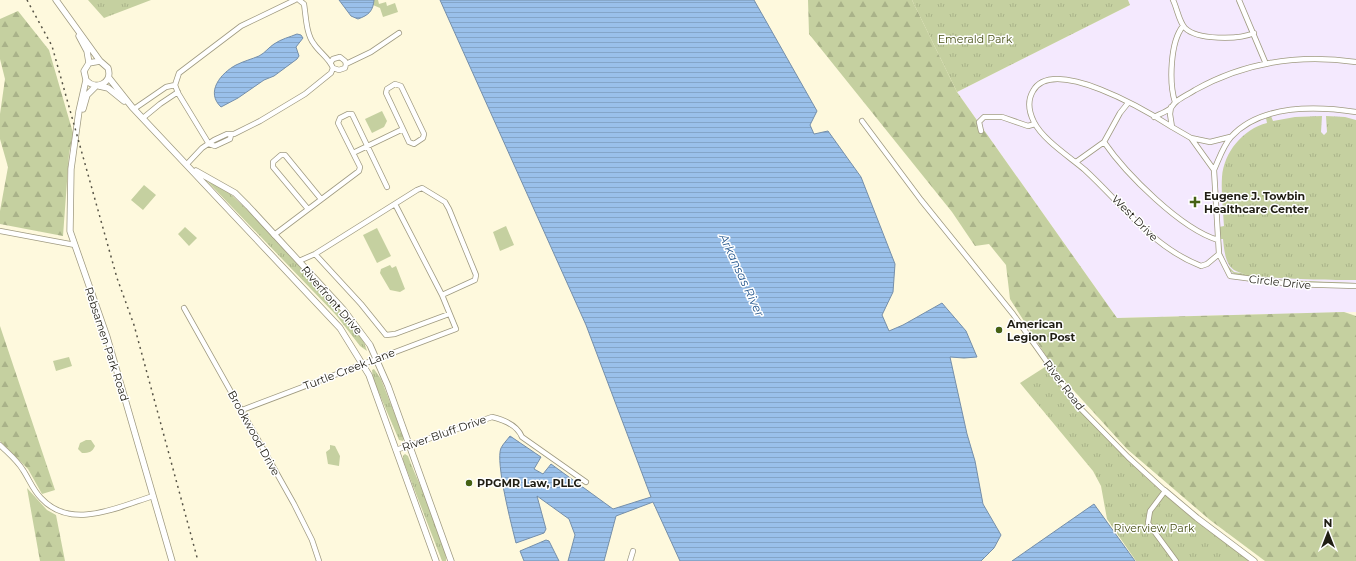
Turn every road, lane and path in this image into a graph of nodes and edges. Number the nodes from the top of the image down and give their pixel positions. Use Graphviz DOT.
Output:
graph roads {
  1 [pos="56,0"];
  2 [pos="295,0"];
  3 [pos="299,0"];
  4 [pos="1173,0"];
  5 [pos="1239,0"];
  6 [pos="1183,26"];
  7 [pos="77,30"];
  8 [pos="399,33"];
  9 [pos="1254,33"];
  10 [pos="100,61"];
  11 [pos="331,62"];
  12 [pos="1356,62"];
  13 [pos="89,63"];
  14 [pos="346,64"];
  15 [pos="1266,64"];
  16 [pos="333,68"];
  17 [pos="109,78"];
  18 [pos="86,80"];
  19 [pos="175,85"];
  20 [pos="98,86"];
  21 [pos="178,92"];
  22 [pos="154,96"];
  23 [pos="1175,102"];
  24 [pos="1128,103"];
  25 [pos="160,104"];
  26 [pos="1171,107"];
  27 [pos="133,108"];
  28 [pos="1356,112"];
  29 [pos="1154,117"];
  30 [pos="143,118"];
  31 [pos="862,121"];
  32 [pos="78,124"];
  33 [pos="1035,124"];
  34 [pos="1172,127"];
  35 [pos="403,129"];
  36 [pos="981,131"];
  37 [pos="1230,137"];
  38 [pos="1191,138"];
  39 [pos="1104,142"];
  40 [pos="209,144"];
  41 [pos="368,146"];
  42 [pos="353,153"];
  43 [pos="1076,162"];
  44 [pos="187,164"];
  45 [pos="192,169"];
  46 [pos="1214,170"];
  47 [pos="387,187"];
  48 [pos="322,199"];
  49 [pos="395,204"];
  50 [pos="308,209"];
  51 [pos="0,231"];
  52 [pos="274,235"];
  53 [pos="1218,240"];
  54 [pos="75,245"];
  55 [pos="315,254"];
  56 [pos="1219,254"];
  57 [pos="299,261"];
  58 [pos="1356,286"];
  59 [pos="442,295"];
  60 [pos="184,308"];
  61 [pos="450,314"];
  62 [pos="377,358"];
  63 [pos="362,363"];
  64 [pos="242,410"];
  65 [pos="0,445"];
  66 [pos="410,445"];
  67 [pos="396,450"];
  68 [pos="586,482"];
  69 [pos="1165,491"];
  70 [pos="153,496"];
  71 [pos="632,551"];
  72 [pos="172,561"];
  73 [pos="319,561"];
  74 [pos="436,561"];
  75 [pos="451,561"];
  76 [pos="630,561"];
  77 [pos="1176,561"];
  78 [pos="1254,561"];
  1 -- 7 [label="street, Rebsamen Park Road"];
  2 -- 19 [label="street"];
  3 -- 11 [label="street"];
  4 -- 6 [label="street"];
  5 -- 9 [label="street"];
  6 -- 9 [label="street"];
  6 -- 23 [label="street"];
  7 -- 10 [label="street, Rebsamen Park Road"];
  7 -- 13 [label="street, Rebsamen Park Road"];
  8 -- 14 [label="street"];
  9 -- 15 [label="street"];
  10 -- 13 [label="street"];
  10 -- 17 [label="street, Rebsamen Park Road"];
  11 -- 14 [label="street"];
  11 -- 16 [label="street"];
  12 -- 15 [label="street"];
  13 -- 18 [label="street, Rebsamen Park Road"];
  14 -- 16 [label="street"];
  15 -- 23 [label="street"];
  16 -- 40 [label="street"];
  17 -- 20 [label="street, Rebsamen Park Road"];
  17 -- 27 [label="street, Riverfront Drive"];
  18 -- 20 [label="street"];
  18 -- 32 [label="street, Rebsamen Park Road"];
  19 -- 21 [label="street"];
  19 -- 22 [label="street"];
  20 -- 27 [label="street, Riverfront Drive"];
  20 -- 32 [label="street, Rebsamen Park Road"];
  21 -- 25 [label="street"];
  21 -- 40 [label="street"];
  22 -- 25 [label="street"];
  22 -- 27 [label="street"];
  23 -- 26 [label="street"];
  24 -- 29 [label="street, West Drive"];
  24 -- 33 [label="street, West Drive"];
  24 -- 39 [label="street"];
  25 -- 30 [label="street"];
  26 -- 29 [label="street"];
  26 -- 34 [label="street"];
  27 -- 30 [label="street, Riverfront Drive"];
  28 -- 37 [label="street"];
  29 -- 34 [label="street, West Drive"];
  30 -- 44 [label="street, Riverfront Drive"];
  31 -- 69 [label="street, River Road"];
  32 -- 54 [label="street, Rebsamen Park Road"];
  33 -- 36 [label="street"];
  33 -- 43 [label="street, West Drive"];
  34 -- 38 [label="street"];
  35 -- 35 [label="street"];
  35 -- 41 [label="street"];
  37 -- 38 [label="street"];
  37 -- 46 [label="street"];
  38 -- 46 [label="street"];
  39 -- 43 [label="street"];
  39 -- 53 [label="street"];
  40 -- 44 [label="street"];
  41 -- 42 [label="street"];
  41 -- 42 [label="street"];
  41 -- 47 [label="street"];
  42 -- 48 [label="street"];
  43 -- 56 [label="street, West Drive"];
  44 -- 45 [label="street, Riverfront Drive"];
  45 -- 52 [label="street, Riverfront Drive"];
  45 -- 63 [label="street, Riverfront Drive"];
  46 -- 53 [label="street, Circle Drive"];
  48 -- 50 [label="street"];
  48 -- 50 [label="street"];
  49 -- 55 [label="street"];
  49 -- 59 [label="street"];
  49 -- 59 [label="street"];
  50 -- 52 [label="street"];
  51 -- 54 [label="street"];
  52 -- 57 [label="street, Riverfront Drive"];
  53 -- 56 [label="street, Circle Drive"];
  54 -- 70 [label="street, Rebsamen Park Road"];
  55 -- 57 [label="street"];
  55 -- 61 [label="street"];
  56 -- 58 [label="street, Circle Drive"];
  57 -- 62 [label="street, Riverfront Drive"];
  59 -- 61 [label="street"];
  60 -- 64 [label="street, Brookwood Drive"];
  61 -- 62 [label="street, Turtle Creek Lane"];
  62 -- 63 [label="street, Turtle Creek Lane"];
  62 -- 66 [label="street, Riverfront Drive"];
  63 -- 64 [label="street, Turtle Creek Lane"];
  63 -- 67 [label="street, Riverfront Drive"];
  64 -- 73 [label="street, Brookwood Drive"];
  65 -- 70 [label="street"];
  66 -- 67 [label="street, River Bluff Drive"];
  66 -- 68 [label="street, River Bluff Drive"];
  66 -- 75 [label="street, Riverfront Drive"];
  67 -- 74 [label="street, Riverfront Drive"];
  69 -- 77 [label="street"];
  69 -- 78 [label="street, River Road"];
  70 -- 72 [label="street, Rebsamen Park Road"];
  71 -- 76 [label="street"];
}
